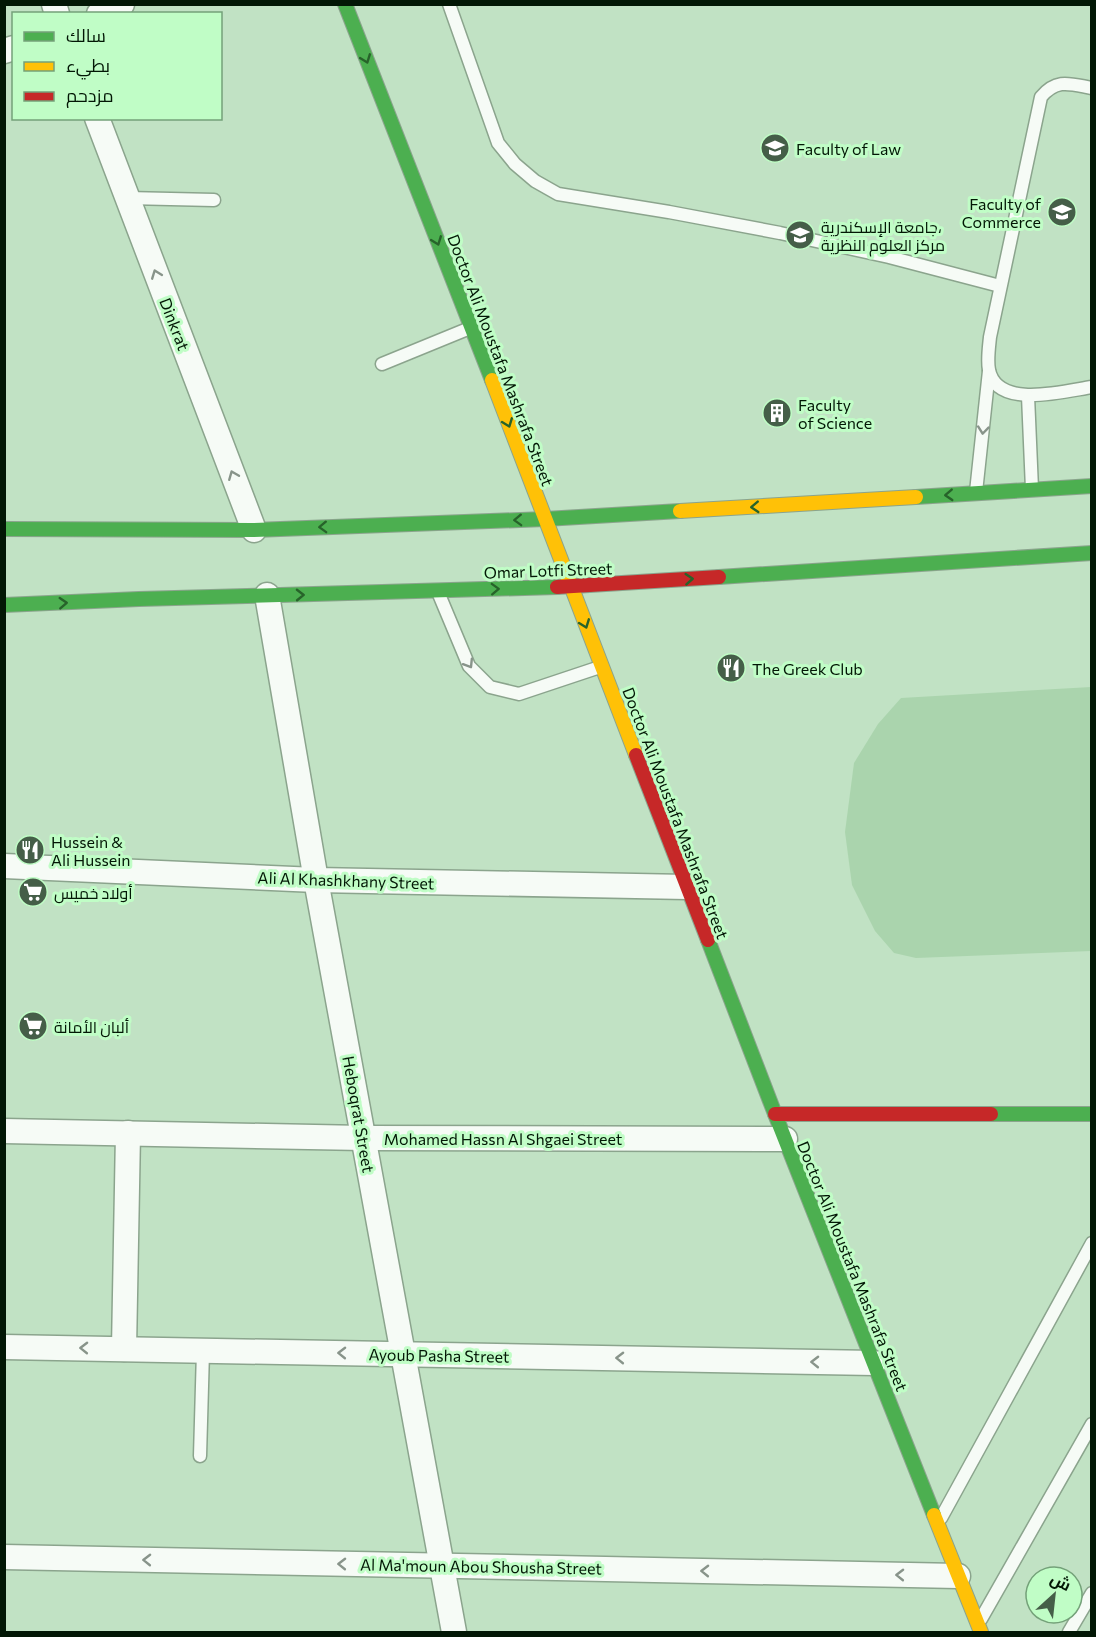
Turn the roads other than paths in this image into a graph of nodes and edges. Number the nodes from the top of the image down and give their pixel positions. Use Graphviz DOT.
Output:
graph roads {
  1 [pos="122,4"];
  2 [pos="345,4"];
  3 [pos="449,4"];
  4 [pos="104,12"];
  5 [pos="1092,88"];
  6 [pos="98,120"];
  7 [pos="127,198"];
  8 [pos="214,200"];
  9 [pos="1000,286"];
  10 [pos="470,327"];
  11 [pos="382,364"];
  12 [pos="989,371"];
  13 [pos="1092,387"];
  14 [pos="1028,396"];
  15 [pos="1092,486"];
  16 [pos="1032,490"];
  17 [pos="976,493"];
  18 [pos="545,519"];
  19 [pos="4,529"];
  20 [pos="254,530"];
  21 [pos="1092,553"];
  22 [pos="571,587"];
  23 [pos="437,591"];
  24 [pos="267,595"];
  25 [pos="4,605"];
  26 [pos="602,666"];
  27 [pos="4,866"];
  28 [pos="316,880"];
  29 [pos="687,887"];
  30 [pos="775,1114"];
  31 [pos="1092,1114"];
  32 [pos="4,1131"];
  33 [pos="128,1133"];
  34 [pos="363,1138"];
  35 [pos="785,1139"];
  36 [pos="1092,1243"];
  37 [pos="4,1347"];
  38 [pos="124,1349"];
  39 [pos="203,1351"];
  40 [pos="402,1354"];
  41 [pos="874,1363"];
  42 [pos="1092,1424"];
  43 [pos="200,1456"];
  44 [pos="938,1524"];
  45 [pos="4,1557"];
  46 [pos="441,1566"];
  47 [pos="958,1576"];
  48 [pos="1092,1593"];
  49 [pos="979,1629"];
  50 [pos="454,1632"];
  51 [pos="1069,1632"];
  1 -- 4 [label="street"];
  2 -- 10 [label="main road, Doctor Ali Moustafa Mashrafa Street, one-way"];
  3 -- 9 [label="lane"];
  5 -- 9 [label="lane"];
  6 -- 7 [label="street, Dinkrat"];
  7 -- 8 [label="lane"];
  20 -- 7 [label="street, Dinkrat, one-way"];
  9 -- 12 [label="lane"];
  10 -- 11 [label="lane"];
  10 -- 18 [label="main road, Doctor Ali Moustafa Mashrafa Street, one-way"];
  12 -- 14 [label="lane"];
  12 -- 17 [label="lane, one-way"];
  13 -- 14 [label="lane"];
  14 -- 16 [label="lane"];
  15 -- 16 [label="main road"];
  16 -- 17 [label="main road"];
  17 -- 18 [label="main road, one-way"];
  18 -- 20 [label="main road, one-way"];
  18 -- 22 [label="main road, Doctor Ali Moustafa Mashrafa Street"];
  19 -- 20 [label="main road"];
  22 -- 21 [label="main road, Omar Lotfi Street, one-way"];
  23 -- 22 [label="main road, Omar Lotfi Street, one-way"];
  22 -- 26 [label="main road, Doctor Ali Moustafa Mashrafa Street, one-way"];
  24 -- 23 [label="main road, Omar Lotfi Street, one-way"];
  23 -- 26 [label="lane, one-way"];
  25 -- 24 [label="main road, Omar Lotfi Street, one-way"];
  24 -- 28 [label="street, Heboqrat Street"];
  26 -- 29 [label="main road, Doctor Ali Moustafa Mashrafa Street"];
  27 -- 28 [label="street, Ali Al Khashkhany Street"];
  28 -- 29 [label="street, Ali Al Khashkhany Street"];
  28 -- 34 [label="street, Heboqrat Street"];
  29 -- 30 [label="main road, Doctor Ali Moustafa Mashrafa Street"];
  30 -- 31 [label="main road"];
  30 -- 35 [label="main road, Doctor Ali Moustafa Mashrafa Street"];
  32 -- 33 [label="street, Mohamed Hassn Al Shgaei Street"];
  33 -- 34 [label="street, Mohamed Hassn Al Shgaei Street"];
  33 -- 38 [label="street"];
  34 -- 35 [label="street, Mohamed Hassn Al Shgaei Street"];
  34 -- 40 [label="street, Heboqrat Street"];
  35 -- 41 [label="main road, Doctor Ali Moustafa Mashrafa Street"];
  36 -- 44 [label="lane"];
  38 -- 37 [label="street, Ayoub Pasha Street, one-way"];
  38 -- 39 [label="street, Ayoub Pasha Street"];
  40 -- 39 [label="street, Ayoub Pasha Street, one-way"];
  39 -- 43 [label="lane"];
  41 -- 40 [label="street, Ayoub Pasha Street, one-way"];
  40 -- 46 [label="street, Heboqrat Street"];
  41 -- 44 [label="main road, Doctor Ali Moustafa Mashrafa Street"];
  42 -- 49 [label="lane"];
  44 -- 47 [label="main road, Doctor Ali Moustafa Mashrafa Street"];
  46 -- 45 [label="street, Al Ma'moun Abou Shousha Street, one-way"];
  47 -- 46 [label="street, Al Ma'moun Abou Shousha Street, one-way"];
  46 -- 50 [label="street, Heboqrat Street"];
  47 -- 49 [label="main road, Doctor Ali Moustafa Mashrafa Street"];
  48 -- 51 [label="lane"];
}
